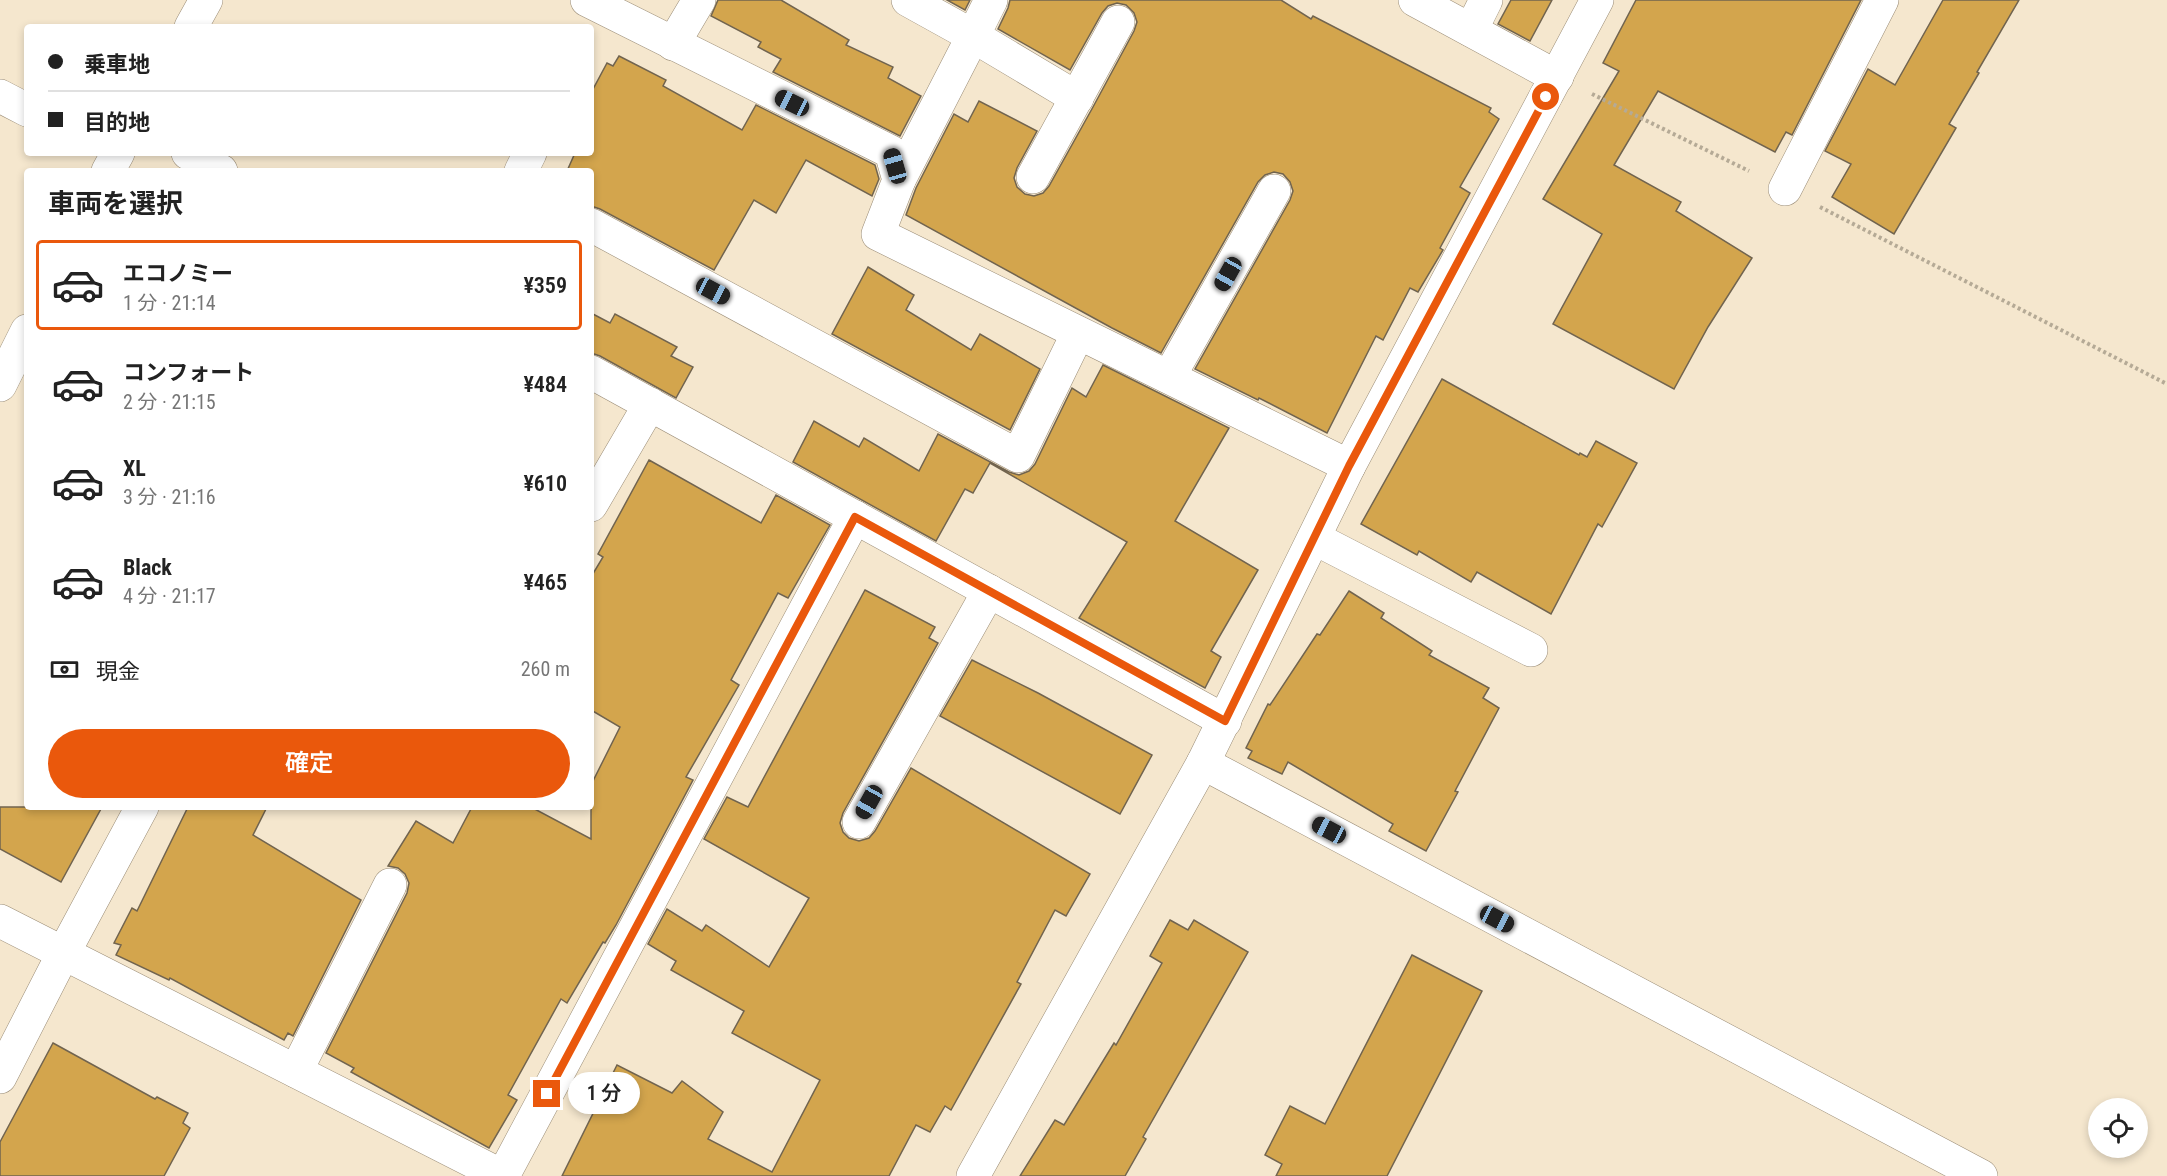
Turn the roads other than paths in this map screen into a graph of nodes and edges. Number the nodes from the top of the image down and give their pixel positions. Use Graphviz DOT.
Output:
graph roads {
  1 [pos="206,0"];
  2 [pos="699,0"];
  3 [pos="908,0"];
  4 [pos="991,0"];
  5 [pos="1415,0"];
  6 [pos="1486,0"];
  7 [pos="1597,0"];
  8 [pos="1882,0"];
  9 [pos="593,11"];
  10 [pos="1118,22"];
  11 [pos="193,24"];
  12 [pos="1471,30"];
  13 [pos="973,36"];
  14 [pos="674,44"];
  15 [pos="1557,76"];
  16 [pos="0,96"];
  17 [pos="1077,98"];
  18 [pos="24,108"];
  19 [pos="194,156"];
  20 [pos="216,168"];
  21 [pos="1034,177"];
  22 [pos="899,180"];
  23 [pos="1785,189"];
  24 [pos="1274,191"];
  25 [pos="594,227"];
  26 [pos="1078,333"];
  27 [pos="24,337"];
  28 [pos="594,374"];
  29 [pos="1169,377"];
  30 [pos="0,385"];
  31 [pos="650,404"];
  32 [pos="1349,466"];
  33 [pos="594,500"];
  34 [pos="855,517"];
  35 [pos="1314,538"];
  36 [pos="988,591"];
  37 [pos="1531,650"];
  38 [pos="1225,721"];
  39 [pos="1203,763"];
  40 [pos="140,810"];
  41 [pos="859,822"];
  42 [pos="390,885"];
  43 [pos="0,921"];
  44 [pos="63,954"];
  45 [pos="296,1071"];
  46 [pos="0,1077"];
  47 [pos="502,1176"];
  48 [pos="973,1176"];
  49 [pos="1981,1176"];
  1 -- 11 [label="street"];
  2 -- 14 [label="street"];
  3 -- 13 [label="street"];
  4 -- 13 [label="street"];
  5 -- 12 [label="street"];
  6 -- 12 [label="street"];
  7 -- 15 [label="street"];
  8 -- 23 [label="street"];
  9 -- 14 [label="street"];
  10 -- 17 [label="street"];
  12 -- 15 [label="street"];
  13 -- 17 [label="street"];
  13 -- 22 [label="street"];
  14 -- 22 [label="street"];
  15 -- 32 [label="street"];
  16 -- 18 [label="street"];
  17 -- 21 [label="street"];
  19 -- 20 [label="street"];
  22 -- 26 [label="street"];
  24 -- 29 [label="street"];
  25 -- 26 [label="street"];
  26 -- 29 [label="street"];
  27 -- 30 [label="street"];
  28 -- 31 [label="street"];
  29 -- 32 [label="street"];
  31 -- 33 [label="street"];
  31 -- 34 [label="street"];
  32 -- 35 [label="street"];
  34 -- 36 [label="street"];
  34 -- 47 [label="street"];
  35 -- 37 [label="street"];
  35 -- 38 [label="street"];
  36 -- 38 [label="street"];
  36 -- 41 [label="street"];
  38 -- 39 [label="street"];
  39 -- 48 [label="street"];
  39 -- 49 [label="street"];
  40 -- 44 [label="street"];
  42 -- 45 [label="street"];
  43 -- 44 [label="street"];
  44 -- 45 [label="street"];
  44 -- 46 [label="street"];
  45 -- 47 [label="street"];
}
